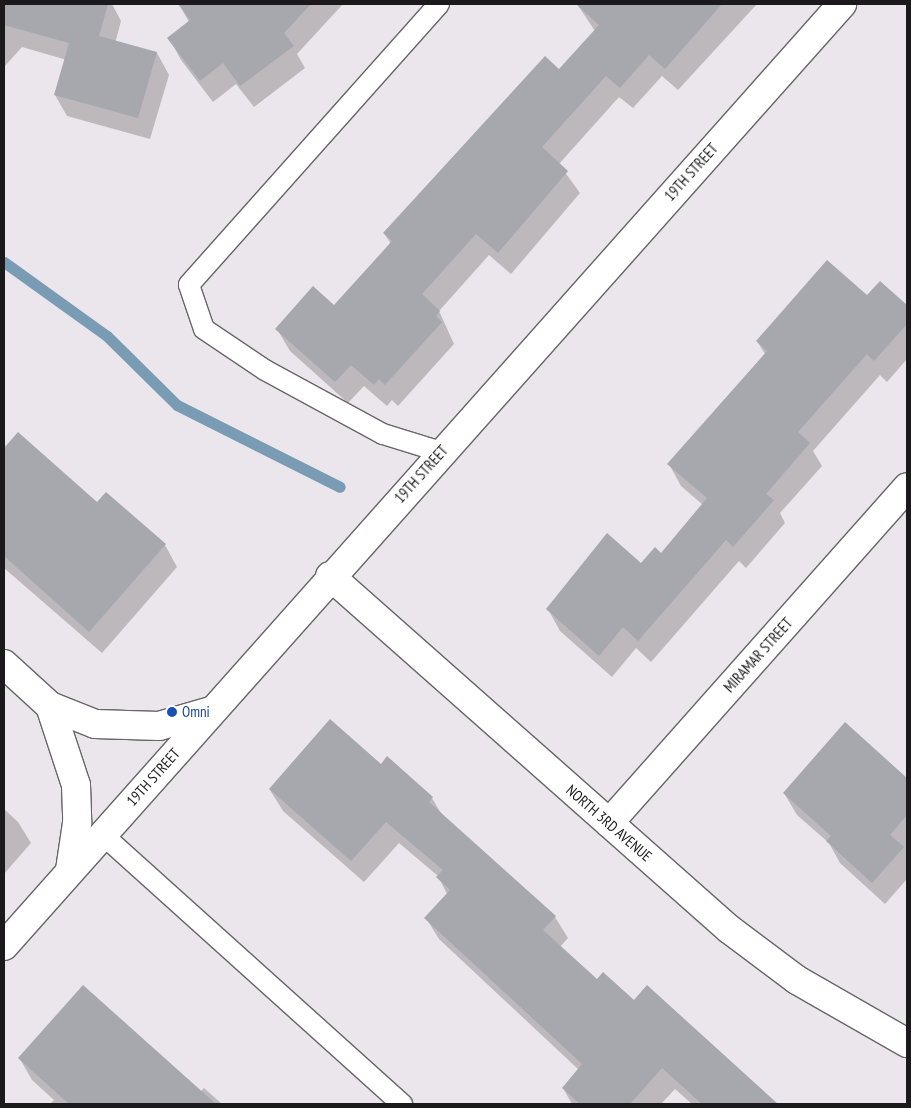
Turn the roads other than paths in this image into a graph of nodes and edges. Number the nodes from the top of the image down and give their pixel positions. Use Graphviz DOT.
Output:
graph roads {
  1 [pos="439,4"];
  2 [pos="842,4"];
  3 [pos="441,452"];
  4 [pos="907,487"];
  5 [pos="330,576"];
  6 [pos="4,664"];
  7 [pos="50,706"];
  8 [pos="211,711"];
  9 [pos="609,823"];
  10 [pos="102,834"];
  11 [pos="70,870"];
  12 [pos="4,946"];
  13 [pos="907,1043"];
  14 [pos="402,1104"];
  1 -- 3 [label="lane"];
  2 -- 3 [label="street, 19TH STREET"];
  3 -- 5 [label="street, 19TH STREET"];
  4 -- 9 [label="street, MIRAMAR STREET"];
  5 -- 8 [label="street, 19TH STREET"];
  5 -- 9 [label="street, NORTH 3RD AVENUE"];
  6 -- 7 [label="street"];
  7 -- 8 [label="street"];
  7 -- 11 [label="street"];
  8 -- 10 [label="street, 19TH STREET"];
  9 -- 13 [label="street, NORTH 3RD AVENUE"];
  10 -- 11 [label="street, 19TH STREET"];
  10 -- 14 [label="lane"];
  11 -- 12 [label="street, 19TH STREET"];
}
